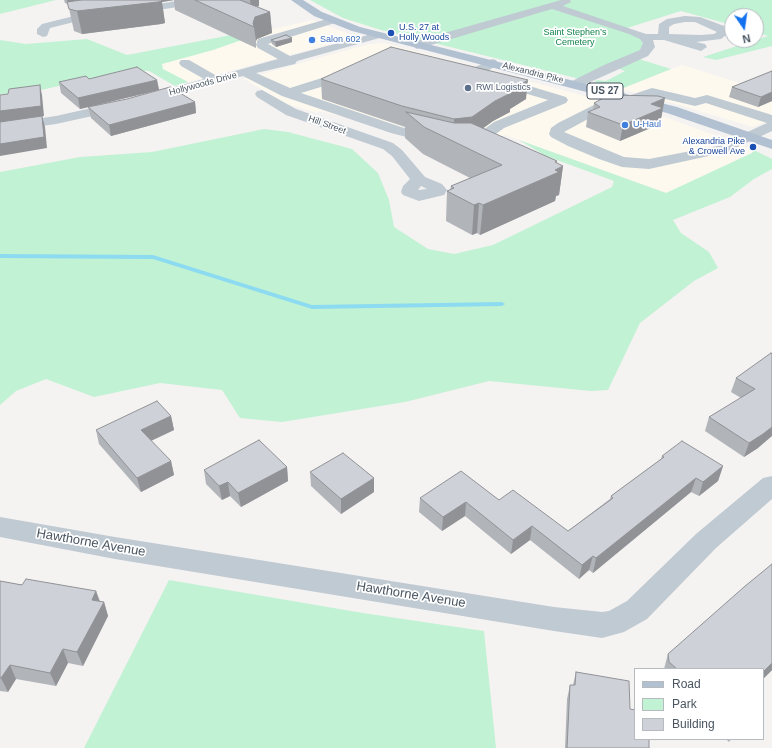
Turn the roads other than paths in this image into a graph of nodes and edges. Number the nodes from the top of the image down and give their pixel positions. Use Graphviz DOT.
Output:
graph roads {
  1 [pos="203,0"];
  2 [pos="296,0"];
  3 [pos="573,0"];
  4 [pos="151,5"];
  5 [pos="552,6"];
  6 [pos="119,11"];
  7 [pos="334,20"];
  8 [pos="43,34"];
  9 [pos="380,35"];
  10 [pos="644,37"];
  11 [pos="417,44"];
  12 [pos="701,47"];
  13 [pos="291,61"];
  14 [pos="185,63"];
  15 [pos="492,63"];
  16 [pos="361,70"];
  17 [pos="457,71"];
  18 [pos="246,73"];
  19 [pos="472,74"];
  20 [pos="280,78"];
  21 [pos="223,79"];
  22 [pos="265,82"];
  23 [pos="577,84"];
  24 [pos="287,93"];
  25 [pos="626,97"];
  26 [pos="561,100"];
  27 [pos="591,111"];
  28 [pos="772,120"];
  29 [pos="772,126"];
  30 [pos="0,128"];
  31 [pos="750,136"];
  32 [pos="772,145"];
  33 [pos="419,180"];
  34 [pos="772,485"];
  35 [pos="0,527"];
  1 -- 4 [label="street"];
  2 -- 7 [label="main road, Alexandria Pike / US 27"];
  3 -- 5 [label="street"];
  4 -- 6 [label="street"];
  4 -- 6 [label="street"];
  5 -- 10 [label="street"];
  5 -- 11 [label="street"];
  6 -- 8 [label="street"];
  7 -- 9 [label="main road, Alexandria Pike / US 27"];
  7 -- 13 [label="street"];
  9 -- 11 [label="main road, Alexandria Pike / US 27"];
  9 -- 13 [label="street, Hollywoods Drive"];
  10 -- 12 [label="street"];
  10 -- 23 [label="street"];
  11 -- 15 [label="main road, Alexandria Pike / US 27"];
  13 -- 18 [label="street, Hollywoods Drive"];
  14 -- 21 [label="street, Hill Street"];
  15 -- 19 [label="street"];
  15 -- 23 [label="main road, Alexandria Pike / US 27"];
  16 -- 24 [label="street"];
  17 -- 19 [label="street"];
  18 -- 21 [label="street, Hollywoods Drive"];
  18 -- 22 [label="street"];
  19 -- 26 [label="street"];
  20 -- 22 [label="street"];
  21 -- 30 [label="street, Hollywoods Drive"];
  21 -- 33 [label="street, Hill Street"];
  22 -- 24 [label="street"];
  23 -- 25 [label="main road, Alexandria Pike / US 27"];
  24 -- 26 [label="street"];
  25 -- 27 [label="street"];
  25 -- 28 [label="street"];
  25 -- 31 [label="main road, Alexandria Pike / US 27"];
  26 -- 27 [label="street"];
  27 -- 31 [label="street"];
  29 -- 31 [label="street"];
  31 -- 32 [label="main road, Alexandria Pike / US 27"];
  34 -- 35 [label="street, Hawthorne Avenue"];
}
